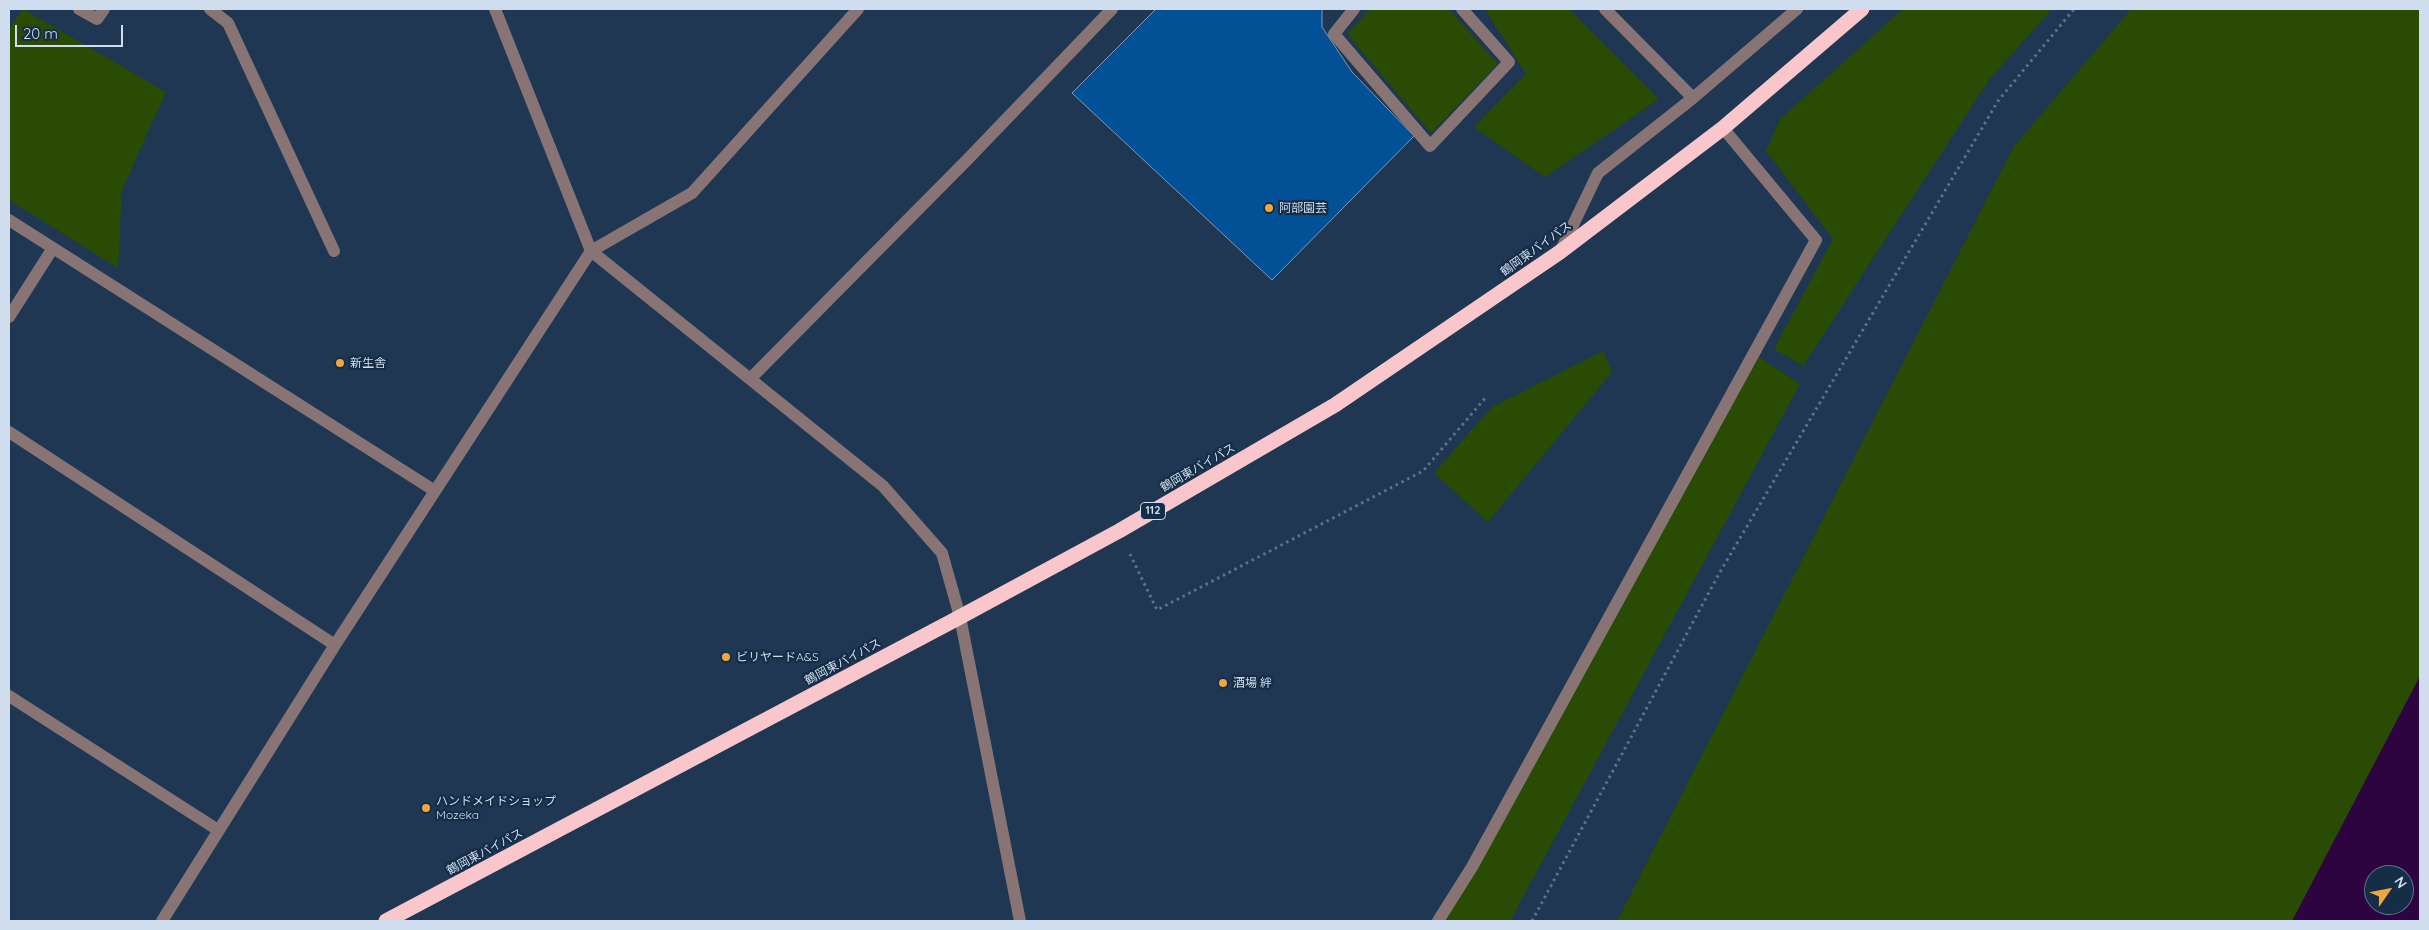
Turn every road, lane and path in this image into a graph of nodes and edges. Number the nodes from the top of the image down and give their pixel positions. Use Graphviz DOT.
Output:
graph roads {
  1 [pos="79,9"];
  2 [pos="104,9"];
  3 [pos="210,9"];
  4 [pos="495,9"];
  5 [pos="858,9"];
  6 [pos="1112,9"];
  7 [pos="1354,9"];
  8 [pos="1462,9"];
  9 [pos="1605,9"];
  10 [pos="1797,9"];
  11 [pos="1862,9"];
  12 [pos="2074,9"];
  13 [pos="1692,98"];
  14 [pos="1723,128"];
  15 [pos="9,220"];
  16 [pos="53,248"];
  17 [pos="334,251"];
  18 [pos="591,251"];
  19 [pos="1560,252"];
  20 [pos="9,317"];
  21 [pos="750,379"];
  22 [pos="1486,398"];
  23 [pos="9,432"];
  24 [pos="435,491"];
  25 [pos="1119,531"];
  26 [pos="960,617"];
  27 [pos="335,645"];
  28 [pos="9,696"];
  29 [pos="218,830"];
  30 [pos="162,921"];
  31 [pos="386,921"];
  32 [pos="1020,921"];
  33 [pos="1438,921"];
  34 [pos="1532,921"];
  1 -- 2 [label="street"];
  3 -- 17 [label="street"];
  4 -- 18 [label="street"];
  5 -- 18 [label="street"];
  6 -- 21 [label="street"];
  7 -- 8 [label="street"];
  9 -- 13 [label="street"];
  10 -- 13 [label="street"];
  11 -- 14 [label="highway, 鶴岡東バイパス / 112"];
  12 -- 34 [label="path"];
  13 -- 19 [label="street"];
  14 -- 19 [label="highway, 鶴岡東バイパス / 112"];
  14 -- 33 [label="street"];
  15 -- 16 [label="street"];
  16 -- 20 [label="street"];
  16 -- 24 [label="street"];
  18 -- 21 [label="street"];
  18 -- 24 [label="street"];
  19 -- 25 [label="highway, 鶴岡東バイパス / 112"];
  21 -- 26 [label="street"];
  22 -- 25 [label="path"];
  23 -- 27 [label="street"];
  24 -- 27 [label="street"];
  25 -- 26 [label="highway, 鶴岡東バイパス / 112"];
  26 -- 31 [label="highway, 鶴岡東バイパス / 112"];
  26 -- 32 [label="street"];
  27 -- 29 [label="street"];
  28 -- 29 [label="street"];
  29 -- 30 [label="street"];
}
